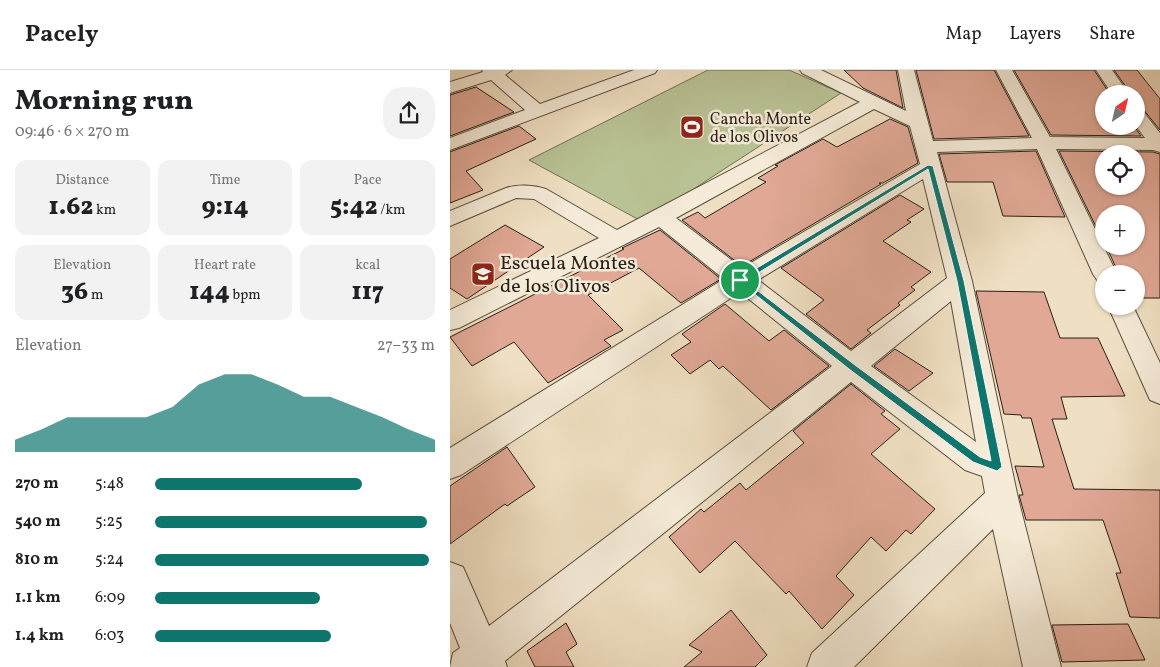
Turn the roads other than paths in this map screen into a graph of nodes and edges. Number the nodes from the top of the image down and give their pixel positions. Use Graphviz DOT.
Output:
graph roads {
  1 [pos="649,70"];
  2 [pos="808,70"];
  3 [pos="906,70"];
  4 [pos="1004,70"];
  5 [pos="1104,70"];
  6 [pos="496,71"];
  7 [pos="1115,85"];
  8 [pos="450,88"];
  9 [pos="875,101"];
  10 [pos="537,110"];
  11 [pos="918,123"];
  12 [pos="1145,126"];
  13 [pos="1044,143"];
  14 [pos="450,144"];
  15 [pos="1160,145"];
  16 [pos="928,157"];
  17 [pos="661,217"];
  18 [pos="450,219"];
  19 [pos="616,239"];
  20 [pos="1101,265"];
  21 [pos="740,280"];
  22 [pos="960,281"];
  23 [pos="1124,315"];
  24 [pos="450,321"];
  25 [pos="852,367"];
  26 [pos="1160,392"];
  27 [pos="450,465"];
  28 [pos="999,482"];
  29 [pos="450,580"];
  30 [pos="479,663"];
  31 [pos="826,667"];
  32 [pos="1042,667"];
  1 -- 10 [label="street"];
  2 -- 9 [label="street"];
  3 -- 11 [label="street"];
  4 -- 13 [label="street"];
  5 -- 7 [label="street"];
  6 -- 8 [label="street"];
  6 -- 10 [label="street"];
  9 -- 11 [label="street"];
  9 -- 17 [label="street"];
  10 -- 14 [label="street"];
  11 -- 16 [label="street"];
  12 -- 15 [label="street"];
  13 -- 15 [label="street"];
  13 -- 16 [label="street"];
  13 -- 20 [label="street"];
  16 -- 21 [label="street"];
  16 -- 22 [label="street"];
  17 -- 19 [label="street"];
  17 -- 21 [label="street"];
  18 -- 19 [label="street"];
  19 -- 24 [label="street"];
  21 -- 25 [label="street"];
  21 -- 27 [label="street"];
  22 -- 25 [label="street"];
  22 -- 28 [label="street"];
  23 -- 26 [label="street"];
  25 -- 28 [label="street"];
  25 -- 30 [label="street"];
  28 -- 31 [label="street"];
  28 -- 32 [label="street"];
  29 -- 30 [label="street"];
}
